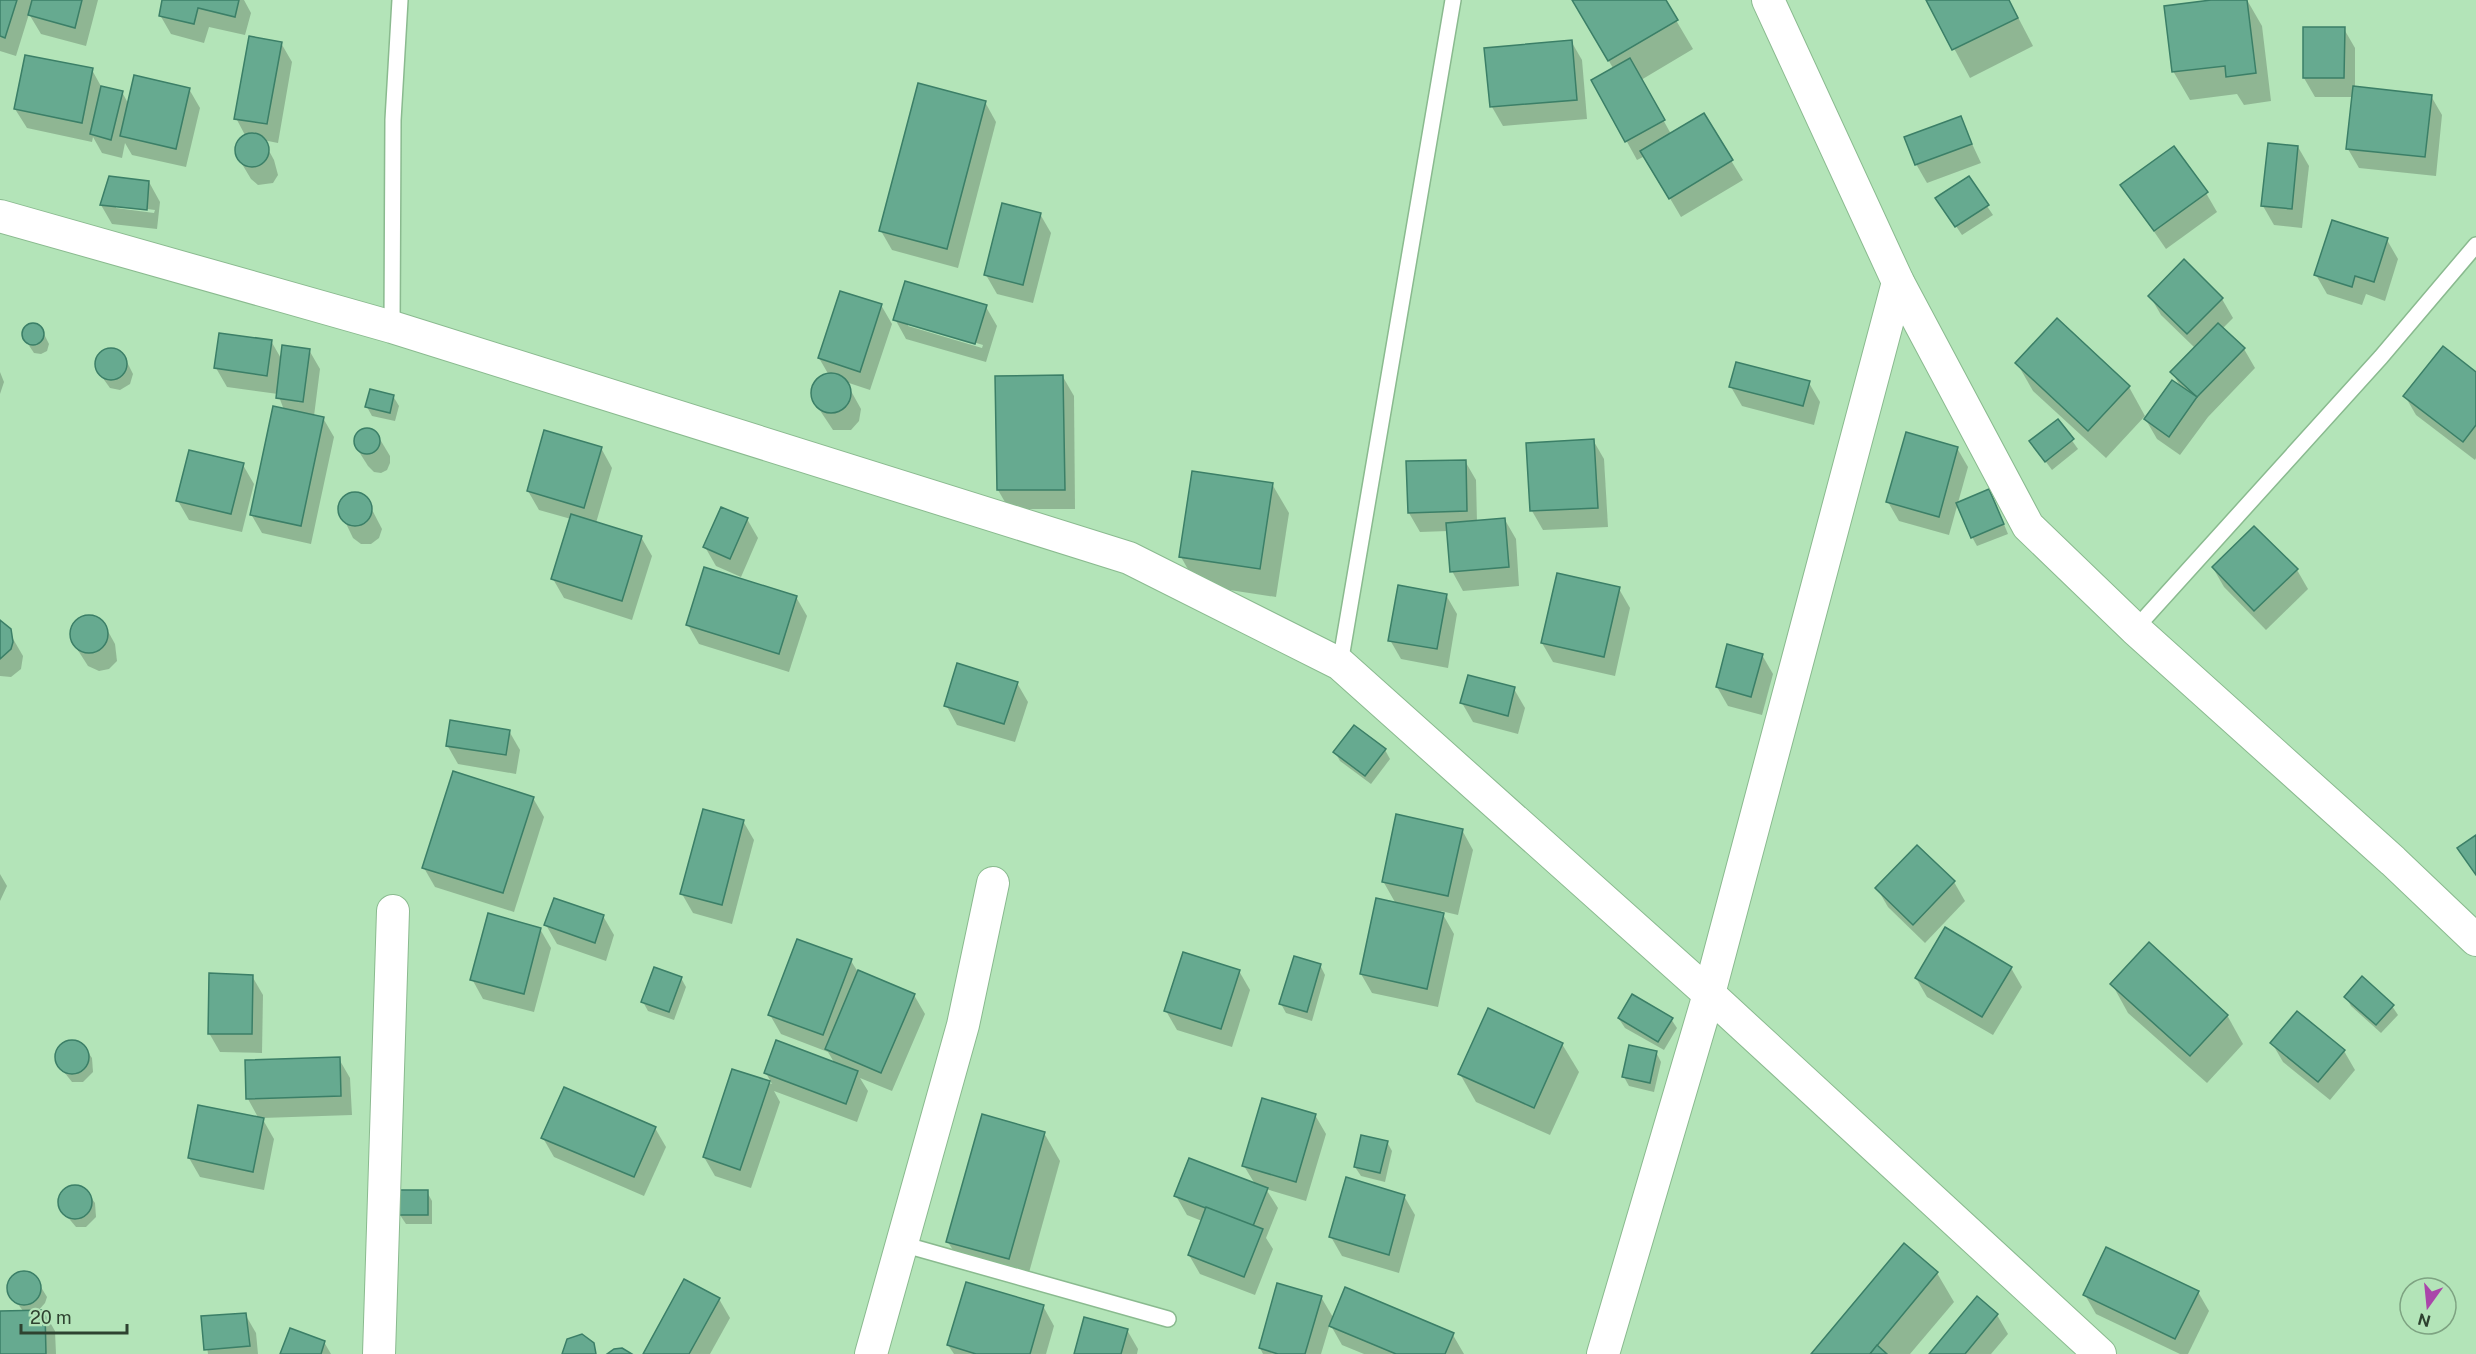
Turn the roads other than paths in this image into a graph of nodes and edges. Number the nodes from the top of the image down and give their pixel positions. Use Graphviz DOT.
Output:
graph roads {
  1 [pos="400,0"];
  2 [pos="1453,0"];
  3 [pos="1768,0"];
  4 [pos="0,216"];
  5 [pos="2476,245"];
  6 [pos="1898,282"];
  7 [pos="392,327"];
  8 [pos="2136,629"];
  9 [pos="1340,664"];
  10 [pos="993,883"];
  11 [pos="393,911"];
  12 [pos="2476,940"];
  13 [pos="1709,994"];
  14 [pos="902,1244"];
  15 [pos="1168,1319"];
  16 [pos="379,1354"];
  17 [pos="871,1354"];
  18 [pos="1603,1354"];
  19 [pos="2100,1354"];
  1 -- 7 [label="lane"];
  2 -- 9 [label="lane"];
  3 -- 6 [label="street"];
  4 -- 7 [label="street"];
  5 -- 8 [label="lane"];
  6 -- 8 [label="street"];
  6 -- 13 [label="street"];
  7 -- 9 [label="street"];
  8 -- 12 [label="street"];
  9 -- 13 [label="street"];
  10 -- 14 [label="street"];
  11 -- 16 [label="street"];
  13 -- 18 [label="street"];
  13 -- 19 [label="street"];
  14 -- 15 [label="lane"];
  14 -- 17 [label="street"];
}
